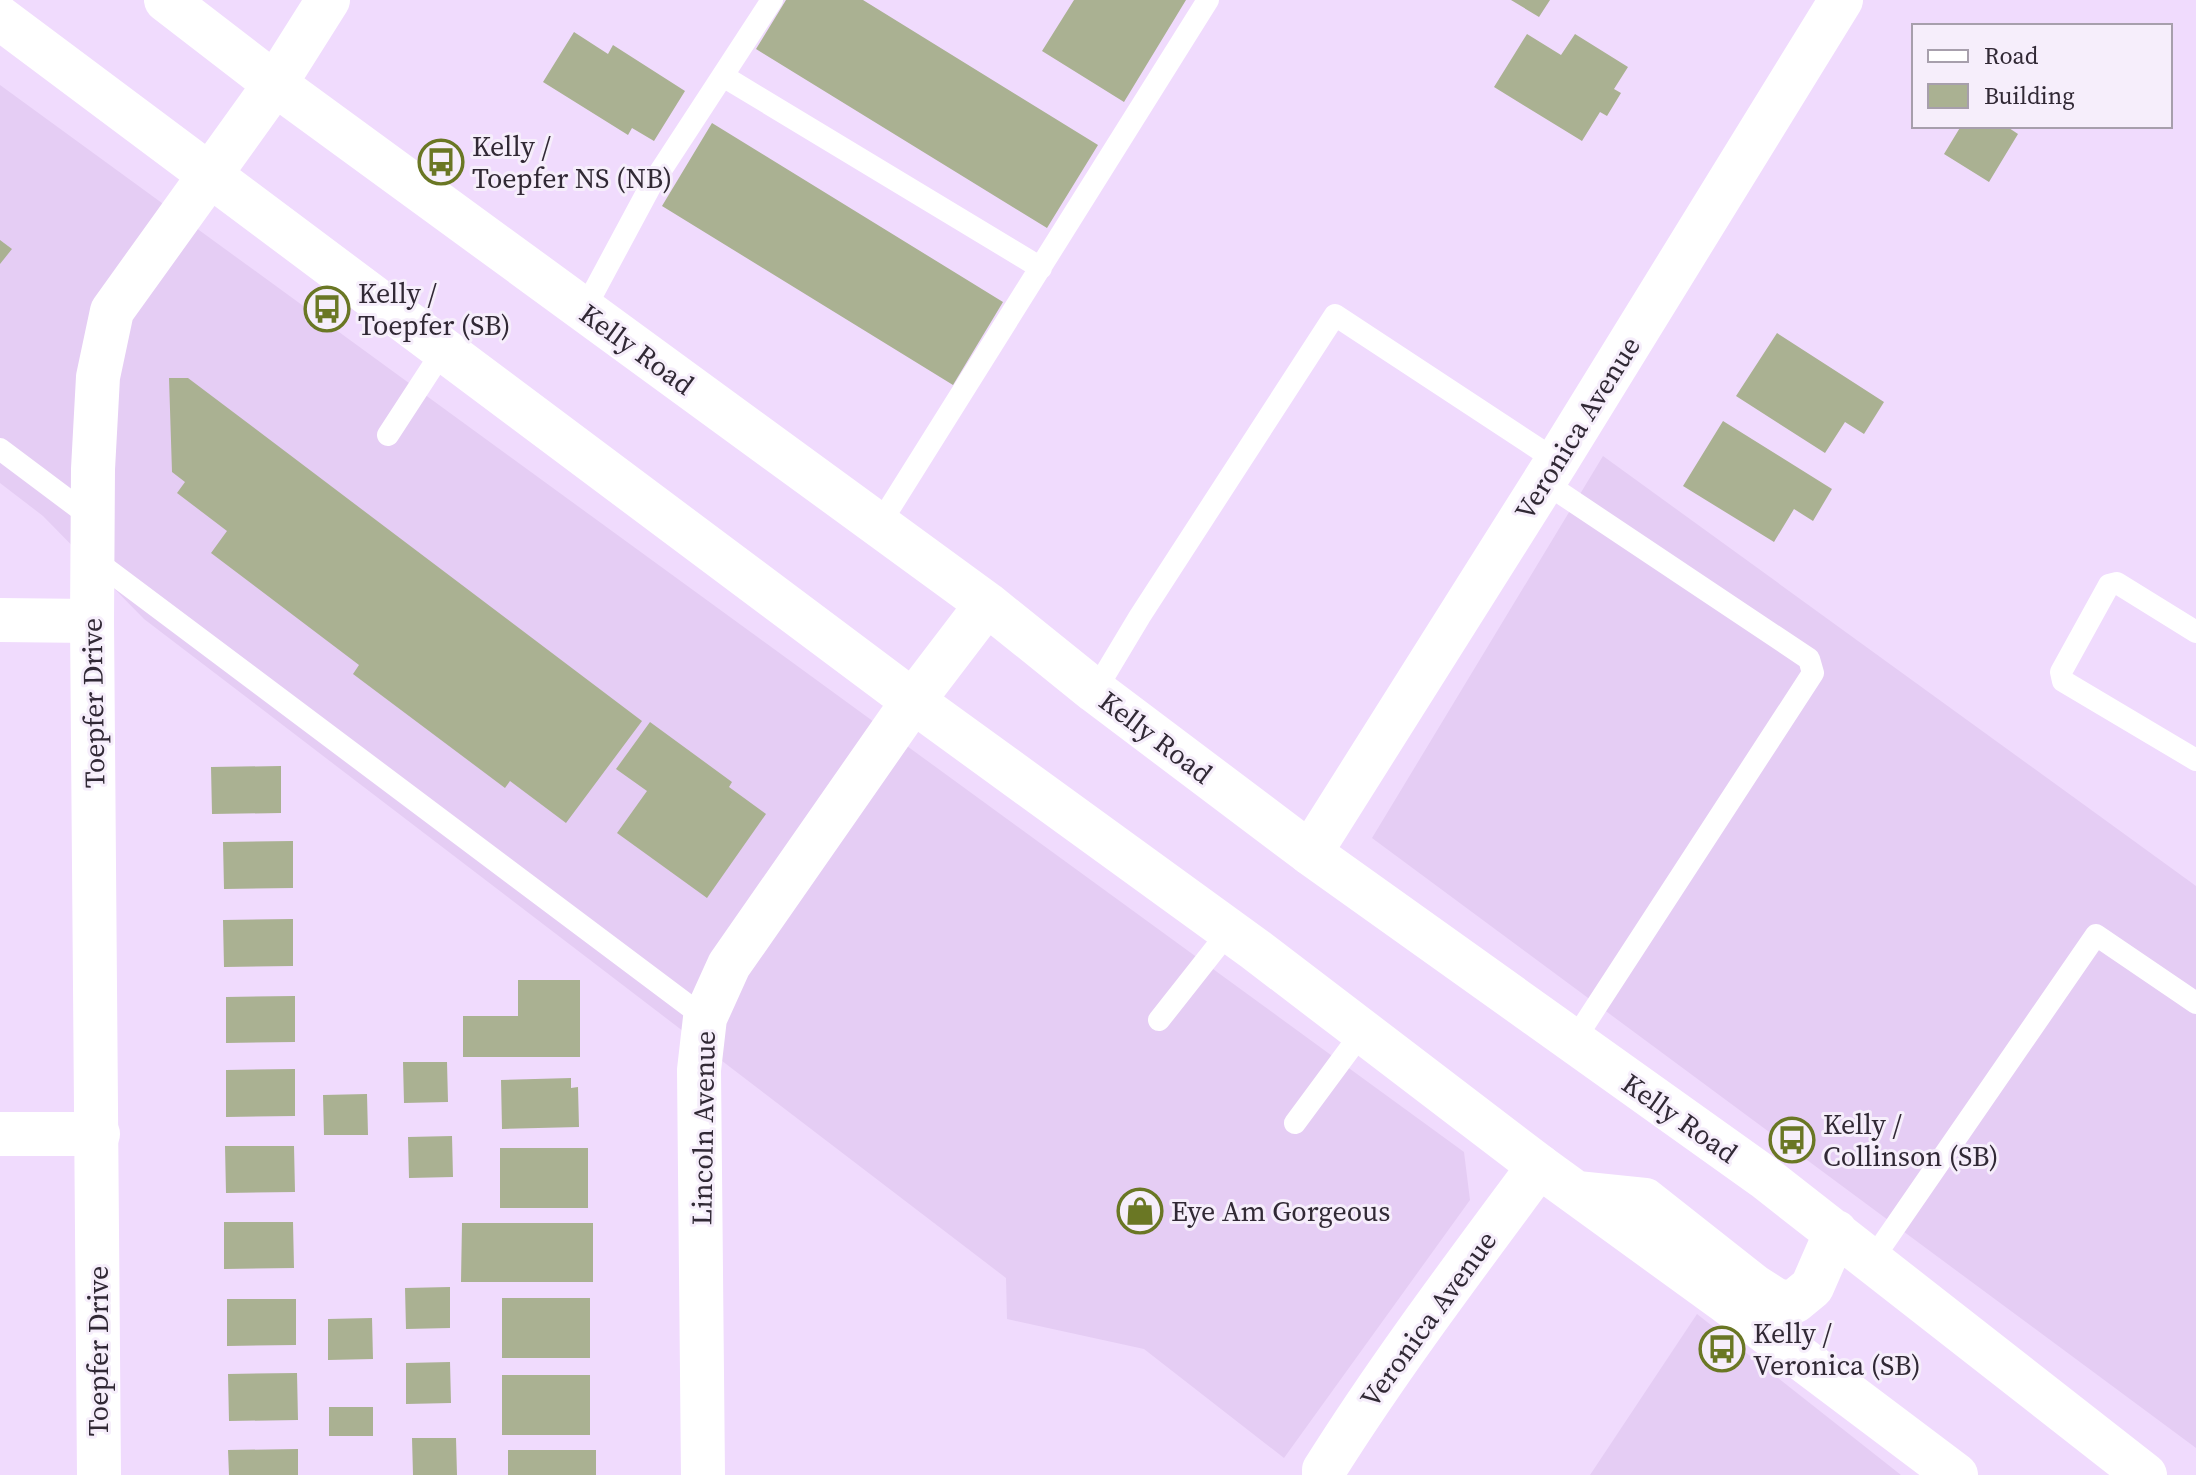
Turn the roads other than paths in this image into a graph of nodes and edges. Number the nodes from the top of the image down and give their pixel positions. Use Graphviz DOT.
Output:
graph roads {
  1 [pos="166,0"];
  2 [pos="328,0"];
  3 [pos="772,0"];
  4 [pos="1208,0"];
  5 [pos="1841,0"];
  6 [pos="0,18"];
  7 [pos="723,76"];
  8 [pos="275,84"];
  9 [pos="208,176"];
  10 [pos="1041,268"];
  11 [pos="584,310"];
  12 [pos="444,349"];
  13 [pos="388,435"];
  14 [pos="0,449"];
  15 [pos="1550,472"];
  16 [pos="879,525"];
  17 [pos="92,538"];
  18 [pos="987,604"];
  19 [pos="0,620"];
  20 [pos="92,621"];
  21 [pos="2196,632"];
  22 [pos="1095,691"];
  23 [pos="913,701"];
  24 [pos="2196,760"];
  25 [pos="1310,853"];
  26 [pos="1230,930"];
  27 [pos="2196,1003"];
  28 [pos="705,1018"];
  29 [pos="1159,1020"];
  30 [pos="1363,1031"];
  31 [pos="1573,1042"];
  32 [pos="1295,1123"];
  33 [pos="0,1134"];
  34 [pos="98,1134"];
  35 [pos="1539,1166"];
  36 [pos="1574,1192"];
  37 [pos="1836,1232"];
  38 [pos="1872,1260"];
  39 [pos="99,1475"];
  40 [pos="703,1475"];
  41 [pos="1324,1475"];
  42 [pos="1956,1475"];
  43 [pos="2145,1475"];
  1 -- 8 [label="street, Kelly Road"];
  2 -- 8 [label="street, Toepfer Drive"];
  3 -- 7 [label="lane"];
  4 -- 10 [label="lane"];
  5 -- 15 [label="street, Veronica Avenue"];
  6 -- 9 [label="street"];
  7 -- 10 [label="lane"];
  7 -- 11 [label="lane"];
  8 -- 9 [label="street, Toepfer Drive"];
  8 -- 11 [label="street, Kelly Road"];
  9 -- 12 [label="street"];
  9 -- 17 [label="street, Toepfer Drive"];
  10 -- 16 [label="lane"];
  11 -- 16 [label="street, Kelly Road"];
  12 -- 13 [label="lane"];
  12 -- 23 [label="street"];
  14 -- 17 [label="lane"];
  15 -- 22 [label="lane"];
  15 -- 25 [label="street, Veronica Avenue"];
  15 -- 31 [label="lane"];
  16 -- 18 [label="street, Kelly Road"];
  17 -- 20 [label="street, Toepfer Drive"];
  17 -- 28 [label="lane"];
  18 -- 22 [label="street, Kelly Road"];
  18 -- 23 [label="street, Lincoln Avenue"];
  19 -- 20 [label="street"];
  20 -- 34 [label="street, Toepfer Drive"];
  21 -- 24 [label="lane"];
  22 -- 25 [label="street, Kelly Road"];
  23 -- 26 [label="street"];
  23 -- 28 [label="street, Lincoln Avenue"];
  25 -- 31 [label="street, Kelly Road"];
  26 -- 29 [label="lane"];
  26 -- 30 [label="street"];
  27 -- 38 [label="lane"];
  28 -- 40 [label="street, Lincoln Avenue"];
  30 -- 32 [label="lane"];
  30 -- 35 [label="street"];
  31 -- 37 [label="street, Kelly Road"];
  33 -- 34 [label="street"];
  34 -- 39 [label="street, Toepfer Drive"];
  35 -- 36 [label="street"];
  35 -- 41 [label="street, Veronica Avenue"];
  36 -- 37 [label="street"];
  36 -- 42 [label="street"];
  37 -- 38 [label="street, Kelly Road"];
  38 -- 43 [label="street, Kelly Road"];
}
